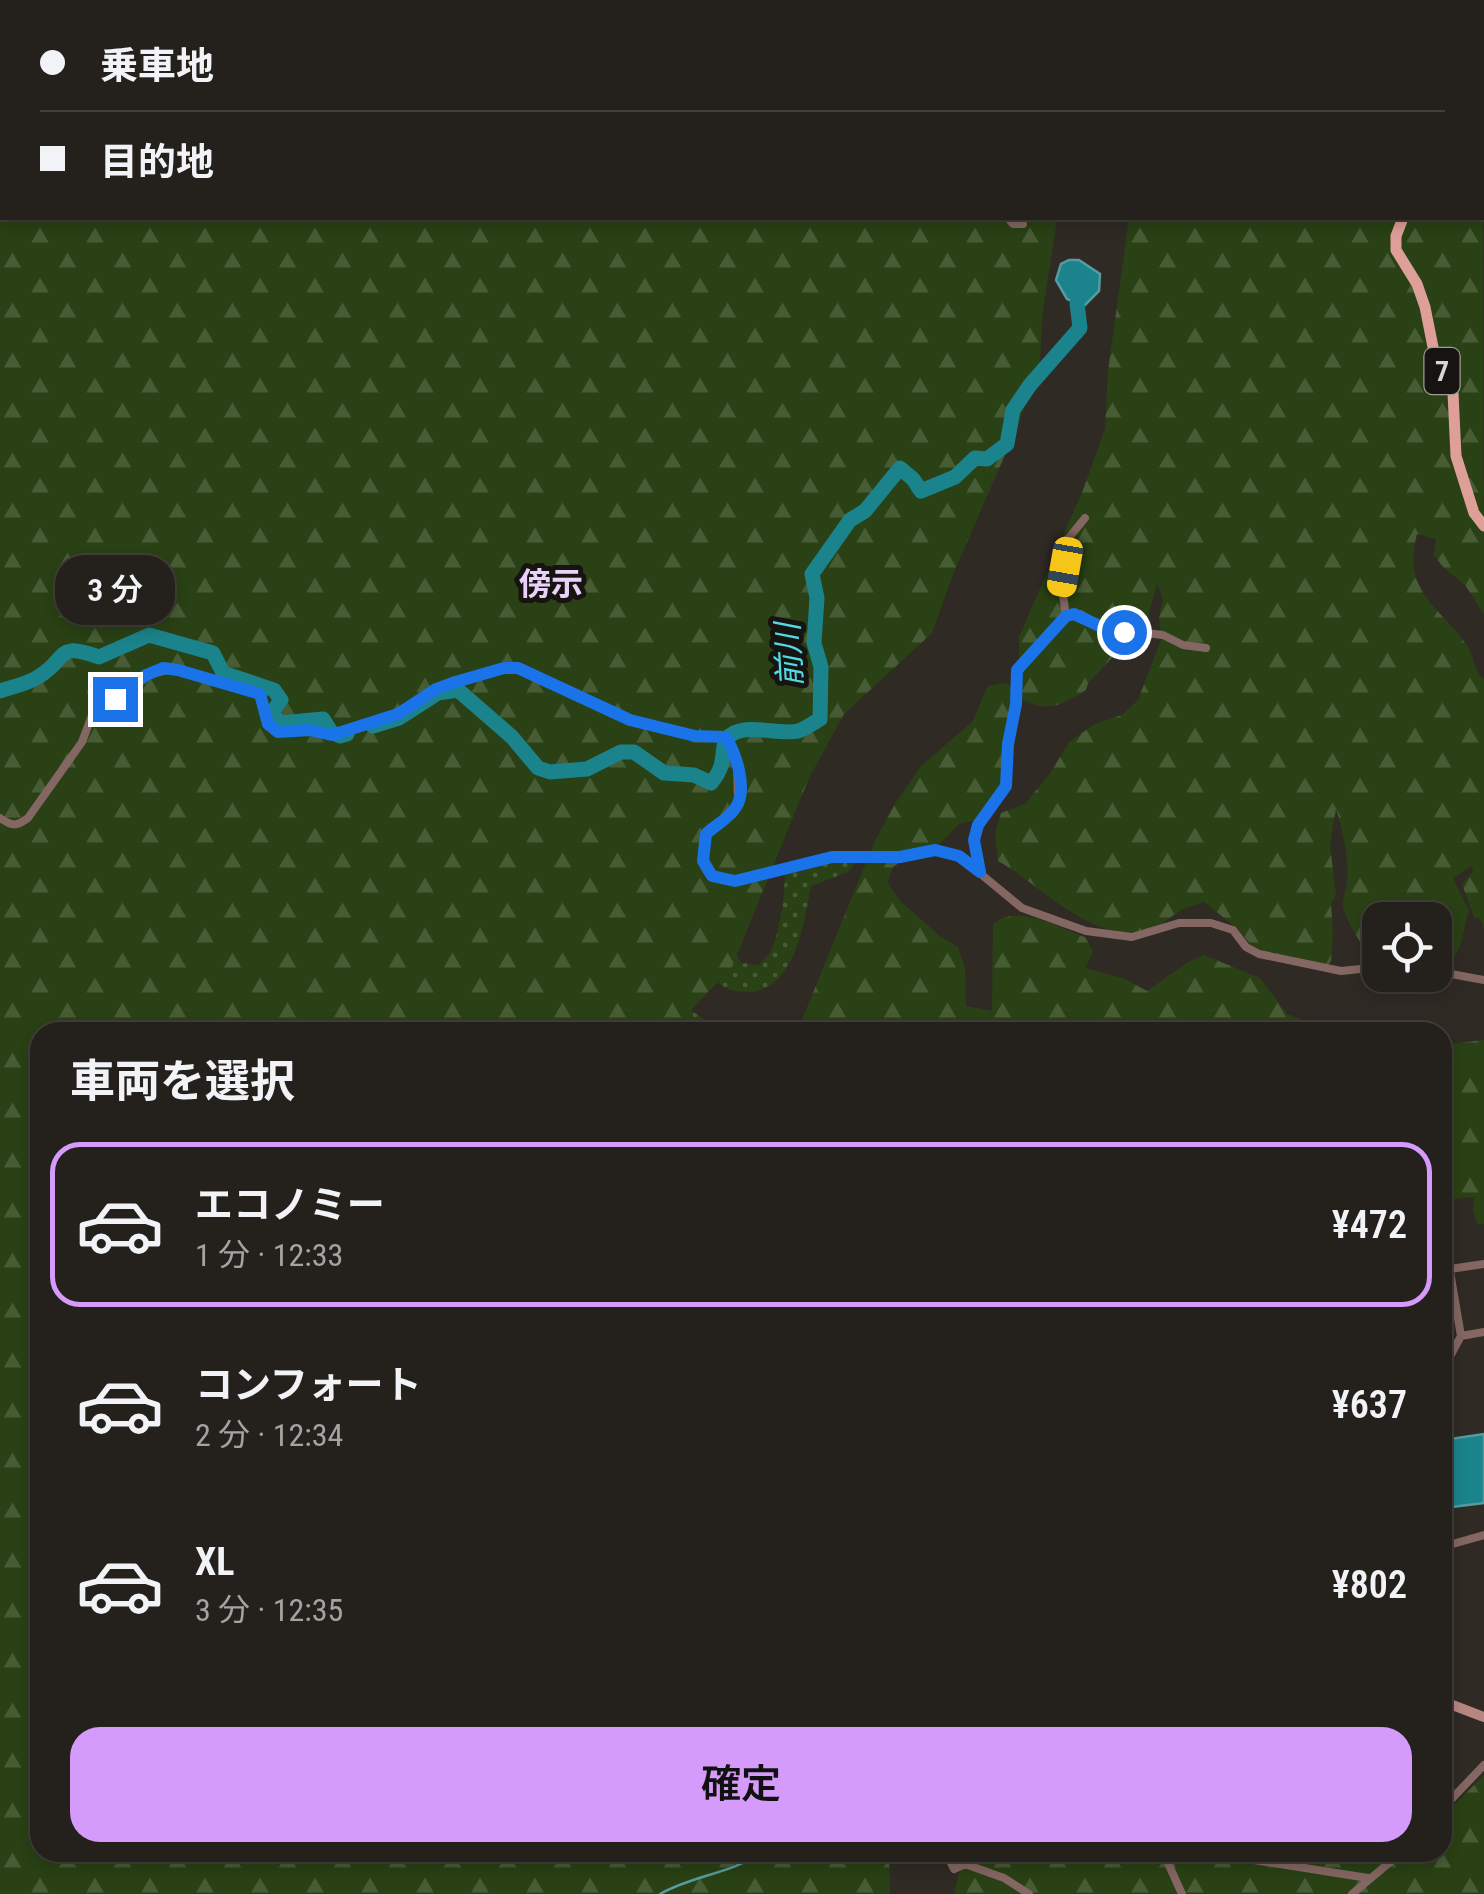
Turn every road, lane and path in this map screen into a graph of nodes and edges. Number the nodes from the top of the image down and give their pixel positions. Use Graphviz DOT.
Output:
graph roads {
  1 [pos="1010,220"];
  2 [pos="1402,220"];
  3 [pos="1023,224"];
  4 [pos="1085,518"];
  5 [pos="1484,526"];
  6 [pos="1066,616"];
  7 [pos="1206,648"];
  8 [pos="0,818"];
  9 [pos="980,872"];
  10 [pos="1362,969"];
  11 [pos="1452,974"];
  12 [pos="1484,980"];
  13 [pos="1484,1264"];
  14 [pos="1452,1269"];
  15 [pos="1452,1281"];
  16 [pos="1484,1332"];
  17 [pos="1461,1336"];
  18 [pos="1452,1353"];
  19 [pos="1484,1536"];
  20 [pos="1452,1544"];
  21 [pos="1452,1705"];
  22 [pos="1484,1716"];
  23 [pos="1484,1765"];
  24 [pos="1452,1799"];
  25 [pos="1168,1862"];
  26 [pos="1267,1862"];
  27 [pos="1389,1862"];
  28 [pos="965,1864"];
  29 [pos="1368,1878"];
  30 [pos="1029,1894"];
  31 [pos="1182,1894"];
  32 [pos="1352,1894"];
  1 -- 3 [label="street"];
  2 -- 5 [label="main road, 7"];
  4 -- 6 [label="street"];
  6 -- 7 [label="street"];
  6 -- 9 [label="street"];
  8 -- 9 [label="street"];
  9 -- 10 [label="street"];
  11 -- 12 [label="street"];
  13 -- 14 [label="street"];
  15 -- 17 [label="street"];
  16 -- 17 [label="street"];
  17 -- 18 [label="street"];
  19 -- 20 [label="street"];
  21 -- 22 [label="street"];
  23 -- 24 [label="street"];
  25 -- 31 [label="street"];
  26 -- 29 [label="street"];
  27 -- 29 [label="street"];
  28 -- 30 [label="street"];
  29 -- 32 [label="street"];
}
